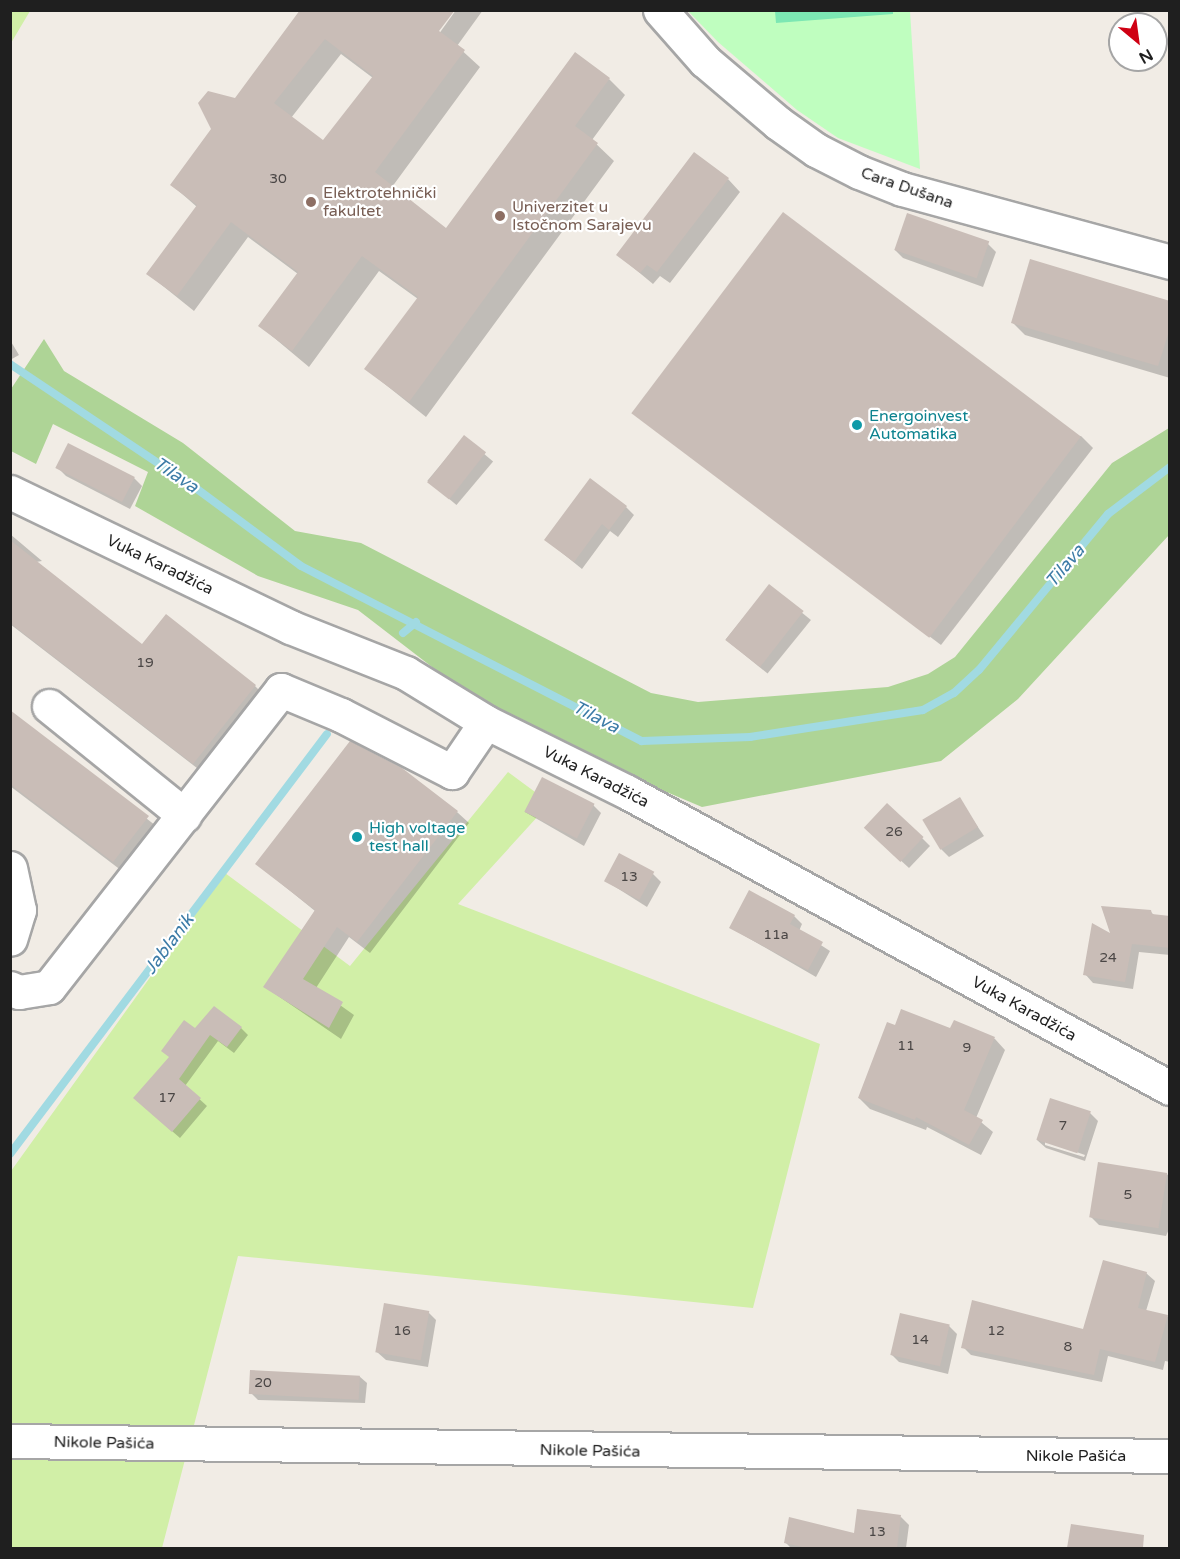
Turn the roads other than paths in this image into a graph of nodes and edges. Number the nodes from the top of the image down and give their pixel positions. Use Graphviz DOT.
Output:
graph roads {
  1 [pos="660,10"];
  2 [pos="1170,262"];
  3 [pos="10,492"];
  4 [pos="49,706"];
  5 [pos="486,722"];
  6 [pos="184,815"];
  7 [pos="10,868"];
  8 [pos="10,939"];
  9 [pos="10,988"];
  10 [pos="1170,1088"];
  11 [pos="10,1441"];
  12 [pos="1170,1456"];
  1 -- 2 [label="street, Cara Dušana"];
  3 -- 5 [label="street, Vuka Karadžića"];
  4 -- 6 [label="street"];
  5 -- 6 [label="street"];
  5 -- 10 [label="street, Vuka Karadžića"];
  6 -- 9 [label="street"];
  7 -- 8 [label="street"];
  11 -- 12 [label="street, Nikole Pašića"];
}
